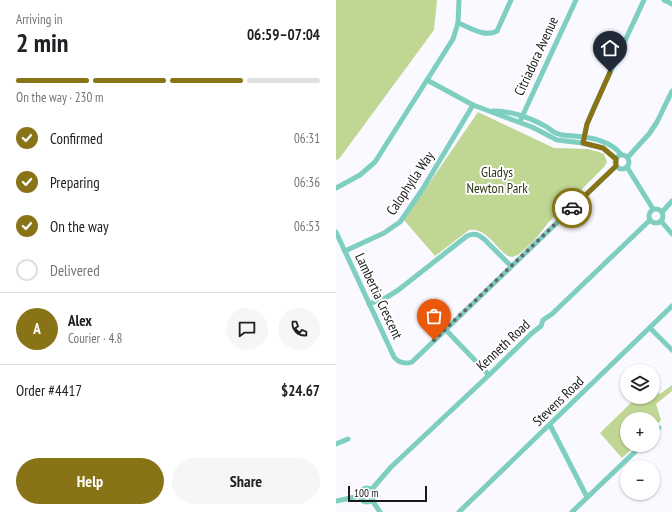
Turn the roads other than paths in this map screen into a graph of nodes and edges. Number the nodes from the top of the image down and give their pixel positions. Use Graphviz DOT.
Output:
graph roads {
  1 [pos="459,0"];
  2 [pos="511,0"];
  3 [pos="576,0"];
  4 [pos="644,0"];
  5 [pos="664,0"];
  6 [pos="672,4"];
  7 [pos="458,23"];
  8 [pos="427,80"];
  9 [pos="672,91"];
  10 [pos="473,105"];
  11 [pos="492,112"];
  12 [pos="522,116"];
  13 [pos="520,122"];
  14 [pos="584,137"];
  15 [pos="583,143"];
  16 [pos="621,154"];
  17 [pos="628,157"];
  18 [pos="616,159"];
  19 [pos="616,166"];
  20 [pos="627,167"];
  21 [pos="336,188"];
  22 [pos="672,201"];
  23 [pos="653,210"];
  24 [pos="662,212"];
  25 [pos="650,220"];
  26 [pos="661,221"];
  27 [pos="336,232"];
  28 [pos="672,234"];
  29 [pos="345,251"];
  30 [pos="511,266"];
  31 [pos="369,304"];
  32 [pos="672,306"];
  33 [pos="650,328"];
  34 [pos="445,329"];
  35 [pos="672,350"];
  36 [pos="489,375"];
  37 [pos="550,425"];
  38 [pos="348,439"];
  39 [pos="336,444"];
  40 [pos="635,452"];
  41 [pos="372,489"];
  42 [pos="360,496"];
  43 [pos="587,497"];
  44 [pos="372,500"];
  45 [pos="336,501"];
  46 [pos="380,512"];
  47 [pos="459,512"];
  48 [pos="572,512"];
  1 -- 7 [label="street"];
  2 -- 7 [label="street"];
  3 -- 12 [label="street, Citriadora Avenue"];
  4 -- 14 [label="street"];
  5 -- 6 [label="street"];
  7 -- 8 [label="street"];
  8 -- 10 [label="street"];
  8 -- 21 [label="street"];
  9 -- 17 [label="street"];
  10 -- 11 [label="street"];
  10 -- 29 [label="street, Calophylla Way"];
  11 -- 12 [label="street"];
  11 -- 13 [label="street"];
  12 -- 13 [label="street, Citriadora Avenue"];
  12 -- 14 [label="street"];
  13 -- 15 [label="street"];
  14 -- 15 [label="street"];
  14 -- 16 [label="street"];
  15 -- 18 [label="street"];
  16 -- 17 [label="street"];
  16 -- 18 [label="street"];
  17 -- 20 [label="street"];
  18 -- 19 [label="street"];
  19 -- 20 [label="street"];
  19 -- 30 [label="street, Lambertia Crescent"];
  20 -- 23 [label="street"];
  22 -- 24 [label="street"];
  23 -- 24 [label="street"];
  23 -- 25 [label="street"];
  24 -- 26 [label="street"];
  25 -- 26 [label="street"];
  25 -- 36 [label="street, Kenneth Road"];
  26 -- 28 [label="street"];
  27 -- 29 [label="street, Lambertia Crescent"];
  29 -- 31 [label="street, Lambertia Crescent"];
  30 -- 31 [label="street"];
  30 -- 34 [label="street, Lambertia Crescent"];
  31 -- 34 [label="street, Lambertia Crescent"];
  32 -- 33 [label="street, Stevens Road"];
  33 -- 35 [label="street"];
  33 -- 37 [label="street, Stevens Road"];
  34 -- 36 [label="street"];
  36 -- 41 [label="street, Kenneth Road"];
  37 -- 43 [label="street"];
  37 -- 47 [label="street, Stevens Road"];
  38 -- 39 [label="street"];
  40 -- 43 [label="street"];
  41 -- 42 [label="street"];
  41 -- 44 [label="street"];
  42 -- 44 [label="street"];
  42 -- 45 [label="street"];
  43 -- 48 [label="street"];
  44 -- 46 [label="street"];
}
